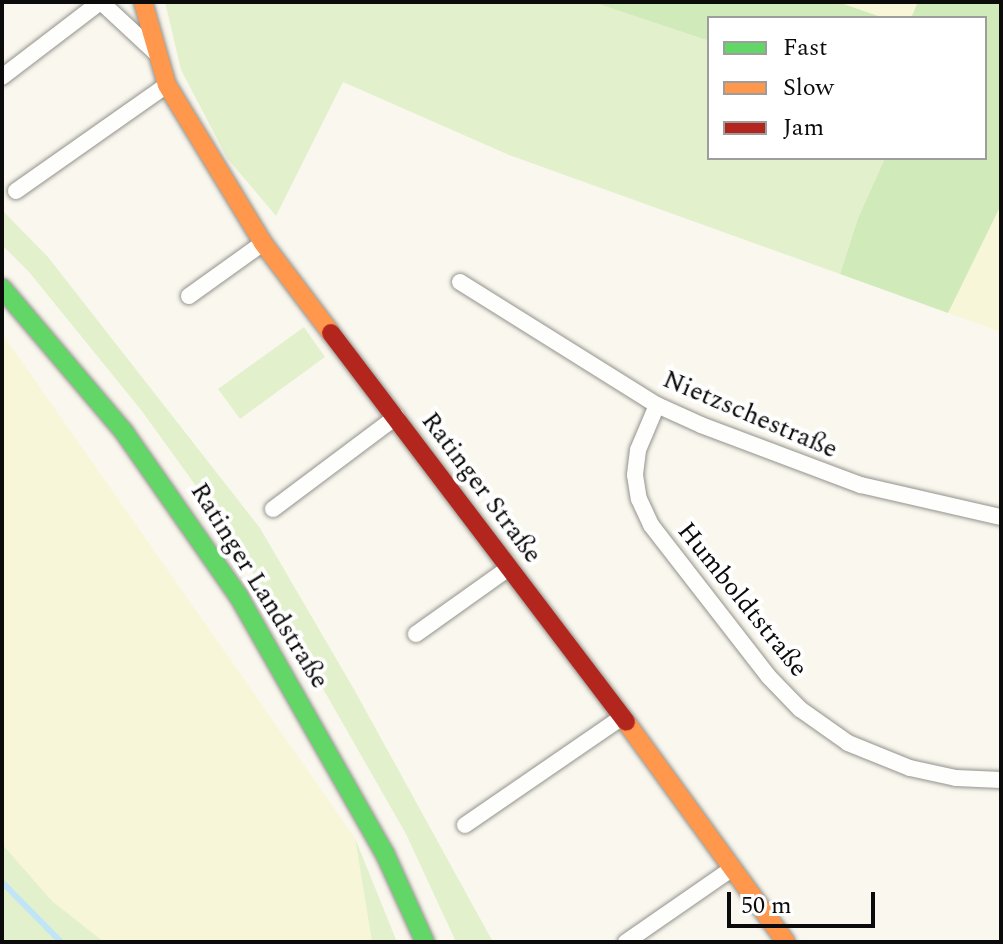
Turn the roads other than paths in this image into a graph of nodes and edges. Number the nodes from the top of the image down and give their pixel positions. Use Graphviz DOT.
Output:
graph roads {
  1 [pos="101,2"];
  2 [pos="143,2"];
  3 [pos="155,52"];
  4 [pos="2,77"];
  5 [pos="167,85"];
  6 [pos="16,191"];
  7 [pos="263,243"];
  8 [pos="460,282"];
  9 [pos="2,288"];
  10 [pos="189,296"];
  11 [pos="657,405"];
  12 [pos="396,417"];
  13 [pos="273,509"];
  14 [pos="1001,517"];
  15 [pos="509,568"];
  16 [pos="416,634"];
  17 [pos="622,717"];
  18 [pos="1001,780"];
  19 [pos="465,825"];
  20 [pos="733,868"];
  21 [pos="425,942"];
  22 [pos="626,942"];
  23 [pos="786,942"];
  1 -- 3 [label="street, Ratinger Straße"];
  1 -- 4 [label="street"];
  2 -- 3 [label="street, Ratinger Straße"];
  3 -- 5 [label="street, Ratinger Straße"];
  5 -- 6 [label="street"];
  5 -- 7 [label="street, Ratinger Straße"];
  7 -- 10 [label="street"];
  7 -- 12 [label="street, Ratinger Straße"];
  8 -- 11 [label="street, Nietzschestraße"];
  9 -- 21 [label="street, Ratinger Landstraße"];
  11 -- 14 [label="street, Nietzschestraße"];
  11 -- 18 [label="street, Humboldtstraße"];
  12 -- 13 [label="street"];
  12 -- 15 [label="street, Ratinger Straße"];
  15 -- 16 [label="street"];
  15 -- 17 [label="street, Ratinger Straße"];
  17 -- 19 [label="street"];
  17 -- 20 [label="street, Ratinger Straße"];
  20 -- 22 [label="street"];
  20 -- 23 [label="street, Ratinger Straße"];
}
